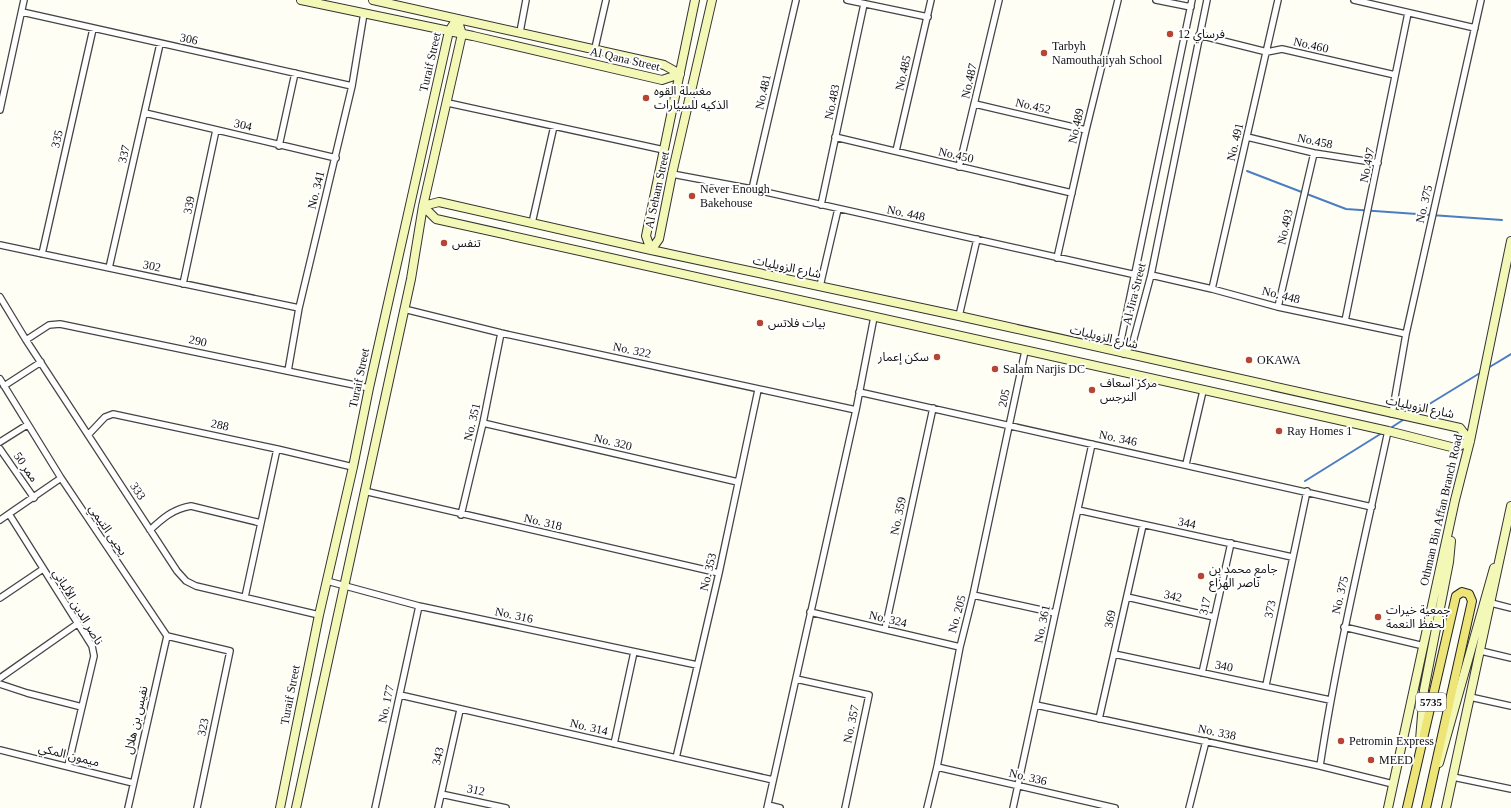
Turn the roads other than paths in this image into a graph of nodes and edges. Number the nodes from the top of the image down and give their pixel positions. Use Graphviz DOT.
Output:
graph roads {
  1 [pos="24,0"];
  2 [pos="302,0"];
  3 [pos="373,0"];
  4 [pos="526,0"];
  5 [pos="606,0"];
  6 [pos="695,0"];
  7 [pos="712,0"];
  8 [pos="796,0"];
  9 [pos="847,0"];
  10 [pos="931,0"];
  11 [pos="999,0"];
  12 [pos="1118,0"];
  13 [pos="1156,0"];
  14 [pos="1192,0"];
  15 [pos="1207,0"];
  16 [pos="1278,0"];
  17 [pos="1354,0"];
  18 [pos="1481,0"];
  19 [pos="864,4"];
  20 [pos="1191,7"];
  21 [pos="22,12"];
  22 [pos="364,13"];
  23 [pos="1408,13"];
  24 [pos="928,17"];
  25 [pos="458,19"];
  26 [pos="1475,28"];
  27 [pos="93,29"];
  28 [pos="449,31"];
  29 [pos="520,32"];
  30 [pos="462,34"];
  31 [pos="1199,35"];
  32 [pos="160,44"];
  33 [pos="595,48"];
  34 [pos="1267,52"];
  35 [pos="295,73"];
  36 [pos="680,74"];
  37 [pos="1395,75"];
  38 [pos="352,86"];
  39 [pos="448,103"];
  40 [pos="975,104"];
  41 [pos="0,110"];
  42 [pos="144,113"];
  43 [pos="554,126"];
  44 [pos="216,130"];
  45 [pos="1086,130"];
  46 [pos="1248,136"];
  47 [pos="835,137"];
  48 [pos="279,145"];
  49 [pos="664,150"];
  50 [pos="896,152"];
  51 [pos="1314,153"];
  52 [pos="336,158"];
  53 [pos="1378,163"];
  54 [pos="959,167"];
  55 [pos="672,174"];
  56 [pos="752,189"];
  57 [pos="1072,192"];
  58 [pos="821,205"];
  59 [pos="423,206"];
  60 [pos="838,209"];
  61 [pos="532,223"];
  62 [pos="977,239"];
  63 [pos="1511,241"];
  64 [pos="0,245"];
  65 [pos="651,250"];
  66 [pos="42,254"];
  67 [pos="1057,258"];
  68 [pos="109,268"];
  69 [pos="1136,275"];
  70 [pos="1150,275"];
  71 [pos="183,284"];
  72 [pos="820,286"];
  73 [pos="1212,288"];
  74 [pos="0,296"];
  75 [pos="1278,307"];
  76 [pos="299,308"];
  77 [pos="404,309"];
  78 [pos="959,316"];
  79 [pos="874,317"];
  80 [pos="1345,321"];
  81 [pos="501,333"];
  82 [pos="1406,334"];
  83 [pos="26,340"];
  84 [pos="1025,351"];
  85 [pos="1124,354"];
  86 [pos="41,362"];
  87 [pos="288,371"];
  88 [pos="0,379"];
  89 [pos="4,386"];
  90 [pos="369,388"];
  91 [pos="758,390"];
  92 [pos="1203,391"];
  93 [pos="860,392"];
  94 [pos="933,408"];
  95 [pos="856,410"];
  96 [pos="1392,414"];
  97 [pos="483,423"];
  98 [pos="27,425"];
  99 [pos="1010,426"];
  100 [pos="1388,431"];
  101 [pos="88,435"];
  102 [pos="1470,441"];
  103 [pos="0,442"];
  104 [pos="1092,444"];
  105 [pos="0,449"];
  106 [pos="277,449"];
  107 [pos="1186,464"];
  108 [pos="353,467"];
  109 [pos="61,478"];
  110 [pos="738,482"];
  111 [pos="364,491"];
  112 [pos="1307,491"];
  113 [pos="34,498"];
  114 [pos="1455,500"];
  115 [pos="1511,506"];
  116 [pos="1372,507"];
  117 [pos="1078,510"];
  118 [pos="8,514"];
  119 [pos="461,515"];
  120 [pos="0,520"];
  121 [pos="261,523"];
  122 [pos="1143,525"];
  123 [pos="1507,527"];
  124 [pos="150,530"];
  125 [pos="1231,543"];
  126 [pos="1292,557"];
  127 [pos="43,569"];
  128 [pos="719,573"];
  129 [pos="327,581"];
  130 [pos="345,586"];
  131 [pos="974,595"];
  132 [pos="1127,596"];
  133 [pos="245,597"];
  134 [pos="0,598"];
  135 [pos="1491,604"];
  136 [pos="419,606"];
  137 [pos="1511,608"];
  138 [pos="810,612"];
  139 [pos="1055,613"];
  140 [pos="319,615"];
  141 [pos="1214,617"];
  142 [pos="77,624"];
  143 [pos="1344,628"];
  144 [pos="885,629"];
  145 [pos="167,636"];
  146 [pos="1424,646"];
  147 [pos="960,647"];
  148 [pos="1481,651"];
  149 [pos="634,652"];
  150 [pos="1114,654"];
  151 [pos="1511,658"];
  152 [pos="697,666"];
  153 [pos="1202,673"];
  154 [pos="0,678"];
  155 [pos="796,679"];
  156 [pos="0,684"];
  157 [pos="1266,685"];
  158 [pos="400,695"];
  159 [pos="1470,697"];
  160 [pos="1330,700"];
  161 [pos="1036,705"];
  162 [pos="1511,706"];
  163 [pos="82,707"];
  164 [pos="460,710"];
  165 [pos="1099,719"];
  166 [pos="1206,741"];
  167 [pos="614,744"];
  168 [pos="0,750"];
  169 [pos="1419,755"];
  170 [pos="676,758"];
  171 [pos="68,766"];
  172 [pos="1320,766"];
  173 [pos="937,768"];
  174 [pos="1453,776"];
  175 [pos="773,780"];
  176 [pos="133,783"];
  177 [pos="1393,784"];
  178 [pos="1018,786"];
  179 [pos="1511,788"];
  180 [pos="441,794"];
  181 [pos="1426,805"];
  182 [pos="767,806"];
  183 [pos="128,808"];
  184 [pos="197,808"];
  185 [pos="280,808"];
  186 [pos="296,808"];
  187 [pos="375,808"];
  188 [pos="438,808"];
  189 [pos="506,808"];
  190 [pos="780,808"];
  191 [pos="845,808"];
  192 [pos="927,808"];
  193 [pos="1013,808"];
  194 [pos="1115,808"];
  195 [pos="1189,808"];
  196 [pos="1388,808"];
  197 [pos="1407,808"];
  198 [pos="1446,808"];
  1 -- 21 [label="street"];
  2 -- 22 [label="street, Al Qana Street"];
  3 -- 25 [label="street, Al Qana Street"];
  4 -- 29 [label="street"];
  5 -- 33 [label="street"];
  6 -- 36 [label="street, Al Seham Street"];
  7 -- 55 [label="street, Al Seham Street"];
  8 -- 56 [label="street, No.481"];
  9 -- 19 [label="street"];
  10 -- 24 [label="street, No.485"];
  11 -- 40 [label="street, No.487"];
  12 -- 45 [label="street, No.489"];
  13 -- 20 [label="street"];
  14 -- 20 [label="street, Al Jira Street"];
  15 -- 31 [label="street, Al Jira Street"];
  16 -- 34 [label="street, No. 491"];
  17 -- 23 [label="street"];
  18 -- 26 [label="street, No. 375"];
  19 -- 24 [label="street"];
  19 -- 47 [label="street, No.483"];
  20 -- 69 [label="street, Al Jira Street"];
  21 -- 27 [label="street, 306"];
  21 -- 41 [label="street"];
  22 -- 28 [label="street, Al Qana Street"];
  22 -- 38 [label="street, No. 341"];
  23 -- 26 [label="street"];
  23 -- 37 [label="street, No.497"];
  24 -- 50 [label="street, No.485"];
  25 -- 28 [label="street, Turaif Street"];
  25 -- 29 [label="street, Al Qana Street"];
  25 -- 30 [label="street, Turaif Street"];
  26 -- 82 [label="street, No. 375"];
  27 -- 32 [label="street, 306"];
  27 -- 66 [label="street, 335"];
  28 -- 30 [label="street, Al Qana Street"];
  28 -- 90 [label="street, Turaif Street"];
  29 -- 33 [label="street, Al Qana Street"];
  30 -- 36 [label="street, Al Qana Street"];
  30 -- 39 [label="street, Turaif Street"];
  31 -- 34 [label="street, No.460"];
  31 -- 70 [label="street, Al Jira Street"];
  32 -- 35 [label="street, 306"];
  32 -- 42 [label="street, 337"];
  33 -- 36 [label="street, Al Qana Street"];
  34 -- 37 [label="street, No.460"];
  34 -- 46 [label="street, No. 491"];
  35 -- 38 [label="street, 306"];
  35 -- 48 [label="street"];
  36 -- 49 [label="street, Al Seham Street"];
  37 -- 53 [label="street, No.497"];
  38 -- 52 [label="street, No. 341"];
  39 -- 43 [label="street"];
  39 -- 59 [label="street, Turaif Street"];
  40 -- 45 [label="street, No.452"];
  40 -- 54 [label="street, No.487"];
  42 -- 44 [label="street, 304"];
  42 -- 68 [label="street, 337"];
  43 -- 49 [label="street"];
  43 -- 61 [label="street"];
  44 -- 48 [label="street, 304"];
  44 -- 71 [label="street, 339"];
  45 -- 57 [label="street, No.489"];
  46 -- 51 [label="street, No.458"];
  46 -- 73 [label="street, No. 491"];
  47 -- 50 [label="street, No.450"];
  47 -- 58 [label="street, No.483"];
  48 -- 52 [label="street, 304"];
  49 -- 65 [label="street, Al Seham Street"];
  50 -- 54 [label="street, No.450"];
  51 -- 53 [label="street, No.458"];
  51 -- 75 [label="street, No.493"];
  52 -- 76 [label="street, No. 341"];
  53 -- 80 [label="street, No.497"];
  54 -- 57 [label="street, No.450"];
  55 -- 56 [label="street, No. 448"];
  55 -- 65 [label="street, Al Seham Street"];
  56 -- 58 [label="street, No. 448"];
  57 -- 67 [label="street, No.489"];
  58 -- 60 [label="street, No. 448"];
  59 -- 61 [label="street, شارع الزويليات"];
  59 -- 77 [label="street, Turaif Street"];
  59 -- 79 [label="street"];
  60 -- 62 [label="street, No. 448"];
  60 -- 72 [label="street"];
  61 -- 65 [label="street, شارع الزويليات"];
  62 -- 67 [label="street, No. 448"];
  62 -- 78 [label="street"];
  63 -- 102 [label="street, Othman Bin Affan Branch Road"];
  64 -- 66 [label="street, 302"];
  65 -- 72 [label="street, شارع الزويليات"];
  66 -- 68 [label="street, 302"];
  67 -- 69 [label="street, No. 448"];
  68 -- 71 [label="street, 302"];
  69 -- 85 [label="street, Al Jira Street"];
  70 -- 73 [label="street, No. 448"];
  70 -- 85 [label="street, Al Jira Street"];
  71 -- 76 [label="street, 302"];
  72 -- 78 [label="street, شارع الزويليات"];
  73 -- 75 [label="street, No. 448"];
  74 -- 83 [label="street, 333"];
  75 -- 80 [label="street, No. 448"];
  76 -- 87 [label="street, No. 341"];
  77 -- 81 [label="street, No. 322"];
  77 -- 111 [label="street, Turaif Street"];
  78 -- 85 [label="street, شارع الزويليات"];
  79 -- 84 [label="street"];
  79 -- 93 [label="street"];
  80 -- 82 [label="street, No. 448"];
  81 -- 91 [label="street, No. 322"];
  81 -- 97 [label="street, No. 351"];
  82 -- 96 [label="street, No. 375"];
  83 -- 86 [label="street, 333"];
  83 -- 87 [label="street, 290"];
  84 -- 92 [label="street"];
  84 -- 99 [label="street, 205"];
  85 -- 96 [label="street, شارع الزويليات"];
  86 -- 89 [label="street"];
  86 -- 101 [label="street, 333"];
  87 -- 90 [label="street, 290"];
  88 -- 89 [label="street, يحيى التيمي"];
  89 -- 98 [label="street, يحيى التيمي"];
  90 -- 108 [label="street, Turaif Street"];
  91 -- 95 [label="street, No. 322"];
  91 -- 110 [label="street, No. 353"];
  92 -- 100 [label="street"];
  92 -- 107 [label="street"];
  93 -- 94 [label="street, No. 346"];
  93 -- 95 [label="street"];
  94 -- 99 [label="street, No. 346"];
  94 -- 144 [label="street, No. 359"];
  95 -- 138 [label="street"];
  96 -- 102 [label="street, شارع الزويليات"];
  97 -- 110 [label="street, No. 320"];
  97 -- 119 [label="street, No. 351"];
  98 -- 103 [label="street"];
  98 -- 109 [label="street, يحيى التيمي"];
  99 -- 104 [label="street, No. 346"];
  99 -- 131 [label="street, No. 205"];
  100 -- 102 [label="street"];
  100 -- 116 [label="street, No. 375"];
  101 -- 106 [label="street, 288"];
  101 -- 124 [label="street, 333"];
  102 -- 114 [label="street, Othman Bin Affan Branch Road"];
  104 -- 107 [label="street, No. 346"];
  104 -- 117 [label="street, No. 361"];
  105 -- 113 [label="street, ممر 50"];
  106 -- 108 [label="street, 288"];
  106 -- 121 [label="street"];
  107 -- 112 [label="street, No. 346"];
  108 -- 129 [label="street, Turaif Street"];
  109 -- 113 [label="street"];
  109 -- 145 [label="street, يحيى التيمي"];
  110 -- 128 [label="street, No. 353"];
  111 -- 119 [label="street, No. 318"];
  111 -- 130 [label="street, Turaif Street"];
  112 -- 116 [label="street, No. 346"];
  112 -- 126 [label="street, 373"];
  113 -- 118 [label="street"];
  114 -- 146 [label="street, Othman Bin Affan Branch Road"];
  114 -- 169 [label="street"];
  115 -- 123 [label="street"];
  116 -- 143 [label="street, No. 375"];
  117 -- 122 [label="street, 344"];
  117 -- 139 [label="street, No. 361"];
  118 -- 120 [label="street"];
  118 -- 127 [label="street, ناصر الدين الألباني"];
  119 -- 128 [label="street, No. 318"];
  121 -- 124 [label="street"];
  121 -- 133 [label="street"];
  122 -- 125 [label="street, 344"];
  122 -- 132 [label="street, 369"];
  123 -- 135 [label="street"];
  123 -- 181 [label="street"];
  124 -- 133 [label="street, 333"];
  125 -- 126 [label="street, 344"];
  125 -- 141 [label="street, 317"];
  126 -- 157 [label="street, 373"];
  127 -- 134 [label="street"];
  127 -- 142 [label="street, ناصر الدين الألباني"];
  128 -- 152 [label="street, No. 353"];
  129 -- 130 [label="street, No. 316"];
  129 -- 140 [label="street, Turaif Street"];
  130 -- 136 [label="street, No. 316"];
  130 -- 186 [label="street, Turaif Street"];
  131 -- 139 [label="street"];
  131 -- 147 [label="street, No. 205"];
  132 -- 141 [label="street, 342"];
  132 -- 150 [label="street, 369"];
  133 -- 140 [label="street, 333"];
  135 -- 137 [label="street"];
  135 -- 148 [label="street"];
  136 -- 149 [label="street, No. 316"];
  136 -- 158 [label="street, No. 177"];
  138 -- 144 [label="street, No. 324"];
  138 -- 155 [label="street"];
  139 -- 161 [label="street, No. 361"];
  140 -- 185 [label="street, Turaif Street"];
  141 -- 153 [label="street, 317"];
  142 -- 154 [label="street"];
  142 -- 163 [label="street, ناصر الدين الألباني"];
  143 -- 146 [label="street"];
  143 -- 160 [label="street, No. 375"];
  144 -- 147 [label="street, No. 324"];
  145 -- 176 [label="street, نفيس بن هلال"];
  145 -- 184 [label="street, 323"];
  146 -- 177 [label="street, Othman Bin Affan Branch Road"];
  147 -- 173 [label="street, No. 205"];
  148 -- 151 [label="street"];
  148 -- 159 [label="street"];
  149 -- 152 [label="street, No. 316"];
  149 -- 167 [label="street"];
  150 -- 153 [label="street, 340"];
  150 -- 165 [label="street, 369"];
  152 -- 170 [label="street, No. 353"];
  153 -- 157 [label="street, 340"];
  155 -- 175 [label="street"];
  155 -- 191 [label="street, No. 357"];
  156 -- 163 [label="street"];
  157 -- 160 [label="street, 340"];
  158 -- 164 [label="street, No. 314"];
  158 -- 187 [label="street, No. 177"];
  159 -- 162 [label="street"];
  159 -- 174 [label="street"];
  160 -- 172 [label="street, No. 375"];
  161 -- 165 [label="street, No. 338"];
  161 -- 178 [label="street, No. 361"];
  163 -- 171 [label="street, ناصر الدين الألباني"];
  164 -- 167 [label="street, No. 314"];
  164 -- 180 [label="street, 343"];
  165 -- 166 [label="street, No. 338"];
  166 -- 172 [label="street, No. 338"];
  166 -- 195 [label="street"];
  167 -- 170 [label="street, No. 314"];
  168 -- 171 [label="street, ميمون المكي"];
  169 -- 181 [label="main road, 5735"];
  169 -- 197 [label="main road, 5735"];
  170 -- 175 [label="street, No. 314"];
  171 -- 176 [label="street, ميمون المكي"];
  172 -- 177 [label="street, No. 338"];
  173 -- 178 [label="street, No. 336"];
  173 -- 192 [label="street, No. 205"];
  174 -- 179 [label="street"];
  174 -- 198 [label="street"];
  175 -- 182 [label="street"];
  176 -- 183 [label="street, نفيس بن هلال"];
  177 -- 196 [label="street, Othman Bin Affan Branch Road"];
  178 -- 193 [label="street, No. 361"];
  178 -- 194 [label="street, No. 336"];
  180 -- 188 [label="street, 343"];
  180 -- 189 [label="street, 312"];
  182 -- 190 [label="street"];
}
